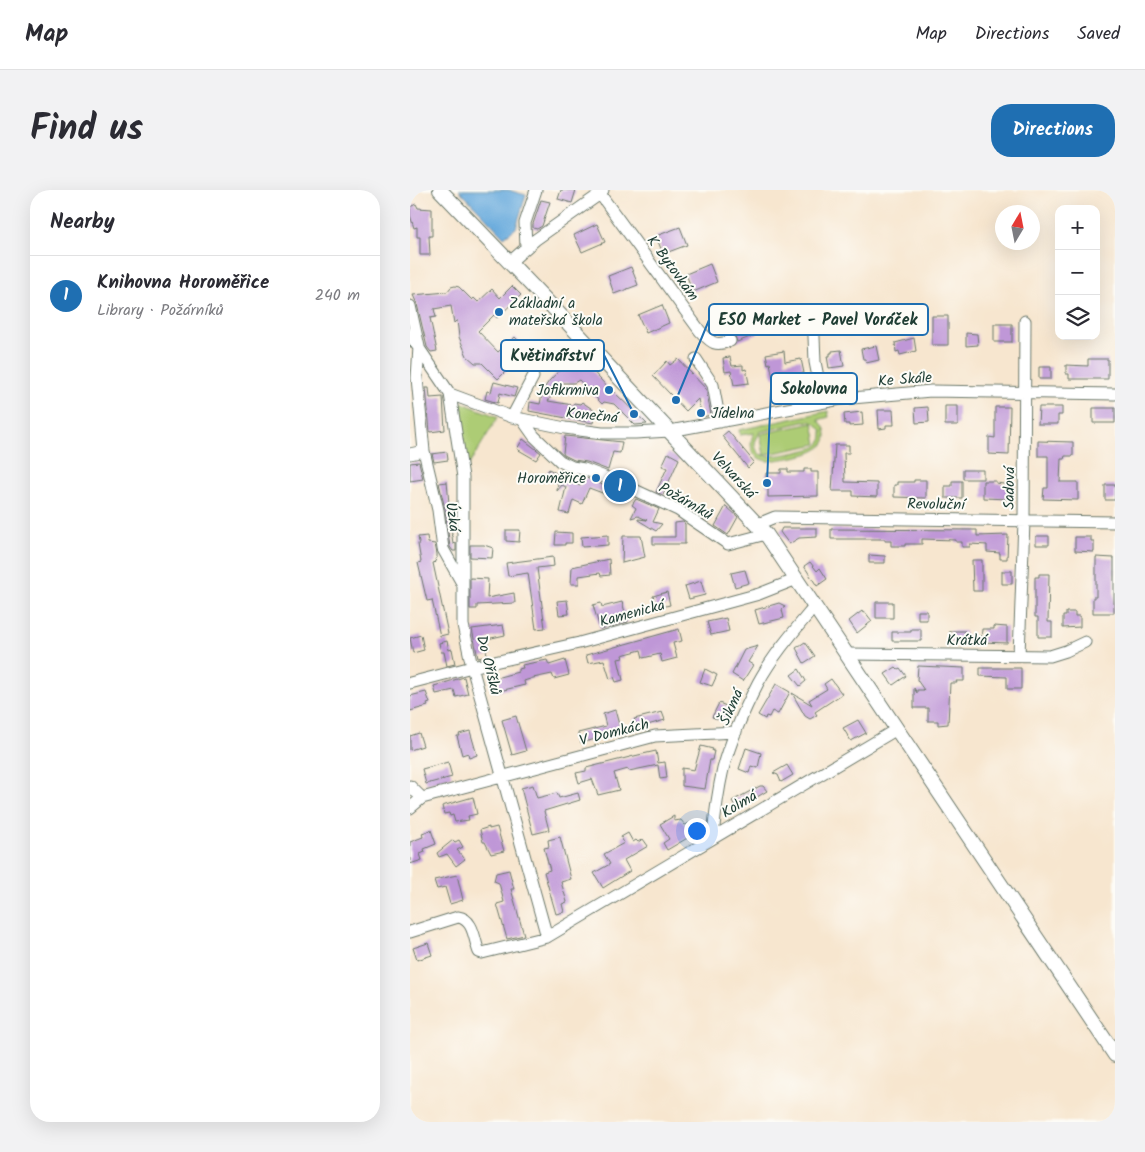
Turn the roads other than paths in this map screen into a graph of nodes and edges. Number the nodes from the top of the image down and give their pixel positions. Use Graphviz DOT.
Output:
graph roads {
  1 [pos="440,190"];
  2 [pos="536,190"];
  3 [pos="602,192"];
  4 [pos="526,247"];
  5 [pos="510,262"];
  6 [pos="410,306"];
  7 [pos="813,312"];
  8 [pos="1026,321"];
  9 [pos="410,335"];
  10 [pos="730,341"];
  11 [pos="419,347"];
  12 [pos="696,359"];
  13 [pos="533,377"];
  14 [pos="1025,393"];
  15 [pos="450,394"];
  16 [pos="1115,394"];
  17 [pos="823,402"];
  18 [pos="517,418"];
  19 [pos="720,422"];
  20 [pos="670,431"];
  21 [pos="424,451"];
  22 [pos="410,454"];
  23 [pos="1024,521"];
  24 [pos="1115,522"];
  25 [pos="762,529"];
  26 [pos="797,579"];
  27 [pos="462,584"];
  28 [pos="815,606"];
  29 [pos="1085,642"];
  30 [pos="847,654"];
  31 [pos="1019,655"];
  32 [pos="472,667"];
  33 [pos="410,683"];
  34 [pos="897,729"];
  35 [pos="736,732"];
  36 [pos="503,775"];
  37 [pos="410,786"];
  38 [pos="422,798"];
  39 [pos="410,808"];
  40 [pos="713,837"];
  41 [pos="410,932"];
  42 [pos="546,937"];
  43 [pos="1115,1056"];
  1 -- 5 [label="main road, Velvarská"];
  2 -- 4 [label="street"];
  3 -- 4 [label="street"];
  3 -- 10 [label="street, K Bytovkám"];
  4 -- 5 [label="street"];
  5 -- 20 [label="main road, Velvarská"];
  6 -- 11 [label="street"];
  7 -- 17 [label="street"];
  8 -- 14 [label="street, Sadová"];
  9 -- 11 [label="street"];
  11 -- 15 [label="street"];
  11 -- 21 [label="street, Úzká"];
  12 -- 19 [label="street"];
  13 -- 18 [label="street"];
  14 -- 16 [label="street, Ke Skále"];
  14 -- 17 [label="street, Ke Skále"];
  14 -- 23 [label="street, Sadová"];
  15 -- 18 [label="street, Konečná"];
  15 -- 27 [label="street, Do Oříšků"];
  17 -- 19 [label="street, Ke Skále"];
  18 -- 20 [label="street, Konečná"];
  18 -- 25 [label="street, Požárníků"];
  19 -- 20 [label="street, Ke Skále"];
  20 -- 25 [label="main road, Velvarská"];
  21 -- 22 [label="street"];
  21 -- 27 [label="street, Úzká"];
  23 -- 24 [label="street, Revoluční"];
  23 -- 25 [label="street, Revoluční"];
  23 -- 31 [label="street, Sadová"];
  25 -- 26 [label="main road, Velvarská"];
  26 -- 28 [label="main road, Velvarská"];
  26 -- 32 [label="street, Kamenická"];
  27 -- 32 [label="street, Do Oříšků"];
  28 -- 30 [label="main road, Velvarská"];
  28 -- 35 [label="street, Šikmá"];
  29 -- 31 [label="street, Krátká"];
  30 -- 31 [label="street, Krátká"];
  30 -- 34 [label="main road, Velvarská"];
  32 -- 33 [label="street, Kamenická"];
  32 -- 36 [label="street, Do Oříšků"];
  34 -- 40 [label="street, Kolmá"];
  34 -- 43 [label="main road, Velvarská"];
  35 -- 36 [label="street, V Domkách"];
  35 -- 40 [label="street, Šikmá"];
  36 -- 38 [label="street, V Domkách"];
  36 -- 42 [label="street, Do Oříšků"];
  37 -- 38 [label="street"];
  38 -- 39 [label="street"];
  40 -- 42 [label="street, Kolmá"];
  41 -- 42 [label="street, Kolmá"];
}
